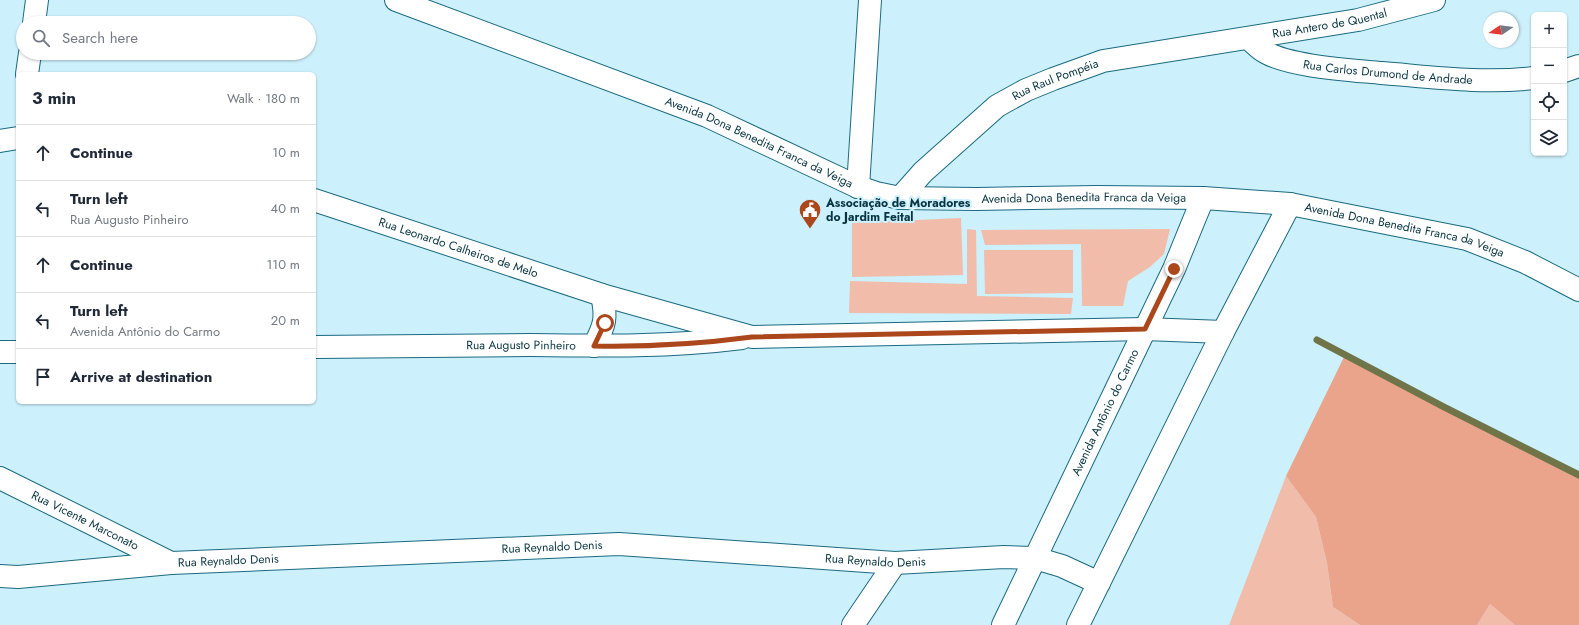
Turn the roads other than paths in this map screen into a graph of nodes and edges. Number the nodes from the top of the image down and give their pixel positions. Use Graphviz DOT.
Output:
graph roads {
  1 [pos="36,0"];
  2 [pos="396,0"];
  3 [pos="870,0"];
  4 [pos="1434,0"];
  5 [pos="35,16"];
  6 [pos="1249,39"];
  7 [pos="29,60"];
  8 [pos="1579,66"];
  9 [pos="1567,70"];
  10 [pos="27,72"];
  11 [pos="1531,78"];
  12 [pos="16,138"];
  13 [pos="0,141"];
  14 [pos="858,187"];
  15 [pos="900,198"];
  16 [pos="1203,198"];
  17 [pos="316,201"];
  18 [pos="1290,204"];
  19 [pos="1579,290"];
  20 [pos="602,295"];
  21 [pos="1145,329"];
  22 [pos="1223,332"];
  23 [pos="752,337"];
  24 [pos="594,346"];
  25 [pos="316,347"];
  26 [pos="0,352"];
  27 [pos="16,352"];
  28 [pos="0,478"];
  29 [pos="1035,558"];
  30 [pos="171,563"];
  31 [pos="895,563"];
  32 [pos="0,576"];
  33 [pos="1099,583"];
  34 [pos="1083,622"];
  35 [pos="853,625"];
  36 [pos="1003,625"];
  1 -- 5 [label="street"];
  2 -- 14 [label="street, Avenida Dona Benedita Franca da Veiga"];
  3 -- 14 [label="street"];
  4 -- 6 [label="street, Rua Antero de Quental"];
  6 -- 11 [label="street, Rua Carlos Drumond de Andrade"];
  6 -- 15 [label="street, Rua Raul Pompéia"];
  7 -- 10 [label="street"];
  8 -- 9 [label="street"];
  12 -- 13 [label="street"];
  14 -- 15 [label="street, Avenida Dona Benedita Franca da Veiga"];
  15 -- 16 [label="street, Avenida Dona Benedita Franca da Veiga"];
  16 -- 18 [label="street, Avenida Dona Benedita Franca da Veiga"];
  16 -- 21 [label="street, Avenida Antônio do Carmo"];
  17 -- 20 [label="street, Rua Leonardo Calheiros de Melo"];
  18 -- 19 [label="street, Avenida Dona Benedita Franca da Veiga"];
  18 -- 22 [label="street"];
  20 -- 23 [label="street, Rua Leonardo Calheiros de Melo"];
  20 -- 24 [label="street"];
  21 -- 22 [label="street, Rua Leonardo Calheiros de Melo"];
  21 -- 23 [label="street, Rua Leonardo Calheiros de Melo"];
  21 -- 29 [label="street, Avenida Antônio do Carmo"];
  22 -- 33 [label="street"];
  23 -- 24 [label="street, Rua Augusto Pinheiro"];
  24 -- 25 [label="street, Rua Augusto Pinheiro"];
  26 -- 27 [label="street"];
  28 -- 30 [label="street, Rua Vicente Marconato"];
  29 -- 31 [label="street, Rua Reynaldo Denis"];
  29 -- 33 [label="street, Rua Reynaldo Denis"];
  29 -- 36 [label="street, Avenida Antônio do Carmo"];
  30 -- 31 [label="street, Rua Reynaldo Denis"];
  30 -- 32 [label="street, Rua Reynaldo Denis"];
  31 -- 35 [label="street"];
  33 -- 34 [label="street"];
}
